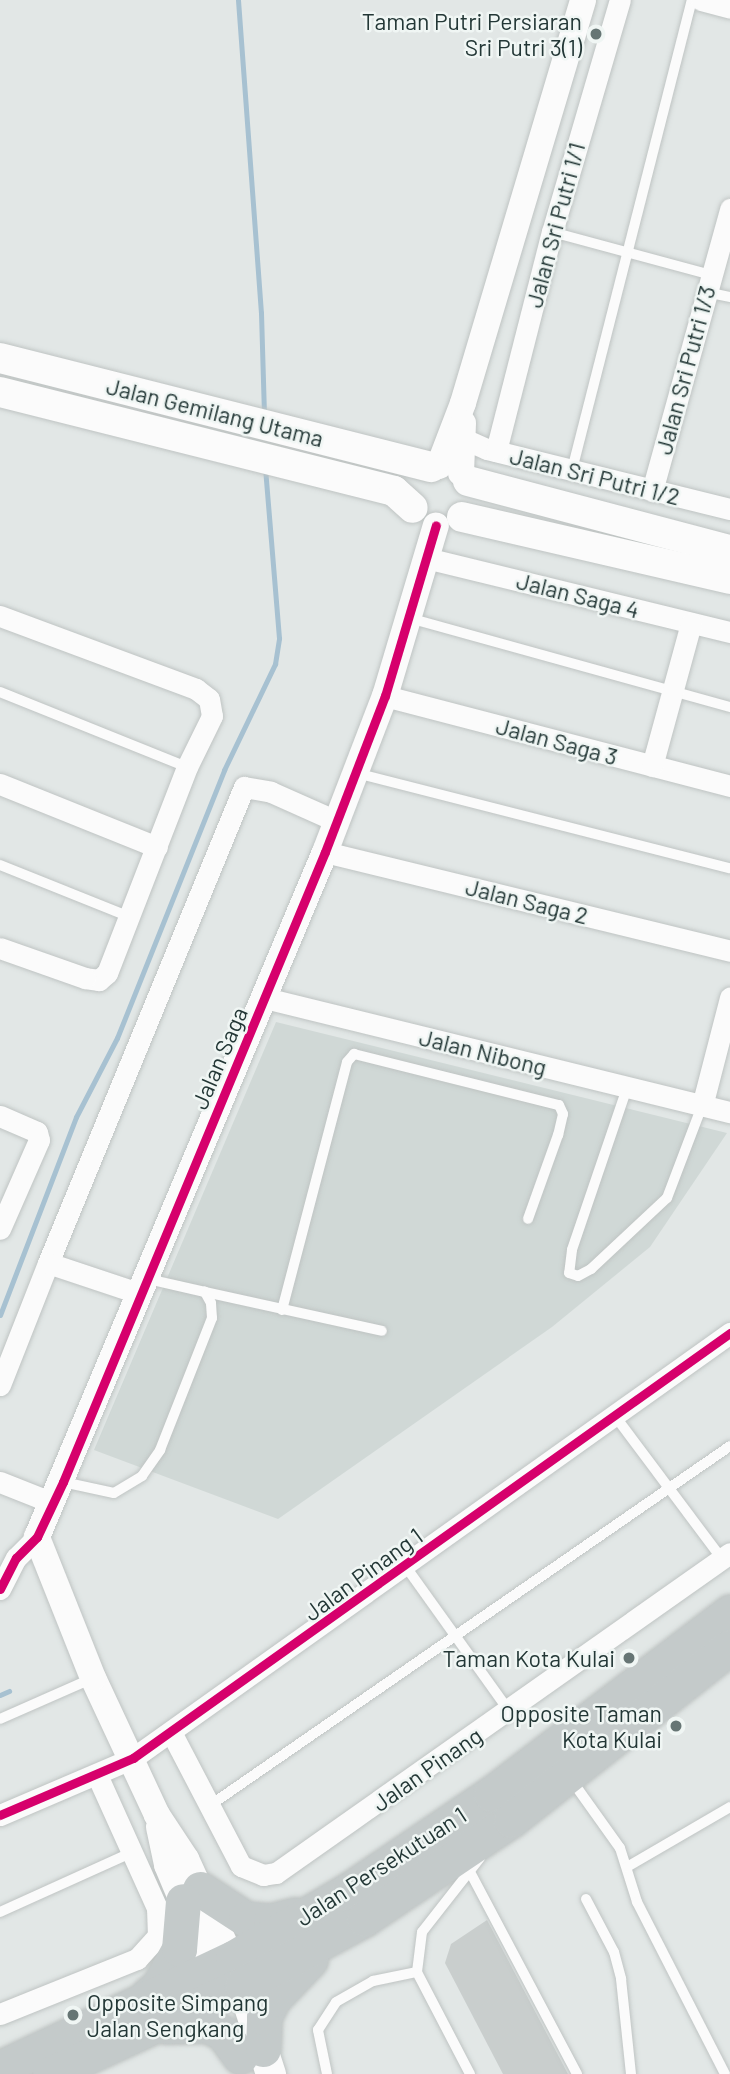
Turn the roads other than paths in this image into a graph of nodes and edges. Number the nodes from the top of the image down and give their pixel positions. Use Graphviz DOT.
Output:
graph roads {
  1 [pos="583,0"];
  2 [pos="620,0"];
  3 [pos="692,0"];
  4 [pos="701,0"];
  5 [pos="730,8"];
  6 [pos="730,209"];
  7 [pos="552,232"];
  8 [pos="628,253"];
  9 [pos="709,283"];
  10 [pos="730,297"];
  11 [pos="0,358"];
  12 [pos="0,392"];
  13 [pos="463,403"];
  14 [pos="462,438"];
  15 [pos="496,451"];
  16 [pos="572,470"];
  17 [pos="450,472"];
  18 [pos="652,491"];
  19 [pos="729,504"];
  20 [pos="437,517"];
  21 [pos="730,550"];
  22 [pos="426,558"];
  23 [pos="730,579"];
  24 [pos="0,616"];
  25 [pos="408,617"];
  26 [pos="691,623"];
  27 [pos="730,632"];
  28 [pos="0,692"];
  29 [pos="672,692"];
  30 [pos="385,696"];
  31 [pos="730,707"];
  32 [pos="187,766"];
  33 [pos="652,766"];
  34 [pos="355,773"];
  35 [pos="0,784"];
  36 [pos="730,786"];
  37 [pos="336,821"];
  38 [pos="157,847"];
  39 [pos="325,852"];
  40 [pos="0,865"];
  41 [pos="730,868"];
  42 [pos="130,917"];
  43 [pos="0,948"];
  44 [pos="730,951"];
  45 [pos="264,998"];
  46 [pos="730,998"];
  47 [pos="627,1088"];
  48 [pos="702,1106"];
  49 [pos="730,1112"];
  50 [pos="0,1116"];
  51 [pos="528,1219"];
  52 [pos="0,1229"];
  53 [pos="48,1263"];
  54 [pos="144,1287"];
  55 [pos="205,1292"];
  56 [pos="282,1310"];
  57 [pos="382,1331"];
  58 [pos="730,1333"];
  59 [pos="0,1385"];
  60 [pos="615,1416"];
  61 [pos="730,1446"];
  62 [pos="0,1482"];
  63 [pos="669,1489"];
  64 [pos="58,1493"];
  65 [pos="37,1537"];
  66 [pos="726,1556"];
  67 [pos="406,1567"];
  68 [pos="0,1589"];
  69 [pos="730,1612"];
  70 [pos="458,1637"];
  71 [pos="730,1647"];
  72 [pos="93,1678"];
  73 [pos="509,1711"];
  74 [pos="0,1719"];
  75 [pos="171,1732"];
  76 [pos="133,1758"];
  77 [pos="97,1775"];
  78 [pos="568,1776"];
  79 [pos="209,1806"];
  80 [pos="730,1807"];
  81 [pos="0,1815"];
  82 [pos="511,1820"];
  83 [pos="133,1852"];
  84 [pos="627,1867"];
  85 [pos="469,1870"];
  86 [pos="192,1895"];
  87 [pos="586,1899"];
  88 [pos="313,1910"];
  89 [pos="0,1912"];
  90 [pos="344,1930"];
  91 [pos="417,1972"];
  92 [pos="227,1976"];
  93 [pos="0,2014"];
  94 [pos="144,2015"];
  95 [pos="255,2063"];
  96 [pos="0,2068"];
  97 [pos="50,2074"];
  98 [pos="327,2074"];
  99 [pos="470,2074"];
  100 [pos="577,2074"];
  101 [pos="631,2074"];
  102 [pos="725,2074"];
  1 -- 13 [label="street"];
  2 -- 7 [label="street, Jalan Sri Putri 1/1"];
  3 -- 8 [label="lane"];
  4 -- 5 [label="street"];
  6 -- 9 [label="street, Jalan Sri Putri 1/3"];
  7 -- 8 [label="lane"];
  7 -- 15 [label="street, Jalan Sri Putri 1/1"];
  8 -- 9 [label="lane"];
  8 -- 16 [label="lane"];
  9 -- 10 [label="lane"];
  9 -- 18 [label="street, Jalan Sri Putri 1/3"];
  11 -- 17 [label="main road, Jalan Gemilang Utama"];
  12 -- 20 [label="main road, Jalan Gemilang Utama"];
  13 -- 14 [label="street"];
  13 -- 17 [label="street"];
  14 -- 15 [label="street, Jalan Sri Putri 1/2"];
  14 -- 17 [label="street"];
  15 -- 16 [label="street, Jalan Sri Putri 1/2"];
  16 -- 18 [label="street, Jalan Sri Putri 1/2"];
  17 -- 20 [label="main road"];
  17 -- 20 [label="main road"];
  17 -- 21 [label="main road, Jalan Gemilang Utama"];
  18 -- 19 [label="street, Jalan Sri Putri 1/2"];
  20 -- 22 [label="street, Jalan Saga"];
  20 -- 23 [label="main road"];
  22 -- 25 [label="street, Jalan Saga"];
  22 -- 26 [label="street, Jalan Saga 4"];
  24 -- 32 [label="street"];
  25 -- 29 [label="lane"];
  25 -- 30 [label="street, Jalan Saga"];
  26 -- 27 [label="street, Jalan Saga 4"];
  26 -- 29 [label="street"];
  28 -- 32 [label="lane"];
  29 -- 31 [label="lane"];
  29 -- 33 [label="street"];
  30 -- 33 [label="street, Jalan Saga 3"];
  30 -- 34 [label="street, Jalan Saga"];
  32 -- 38 [label="street"];
  33 -- 36 [label="street, Jalan Saga 3"];
  34 -- 37 [label="street, Jalan Saga"];
  34 -- 41 [label="lane"];
  35 -- 38 [label="street"];
  37 -- 39 [label="street, Jalan Saga"];
  37 -- 53 [label="street"];
  38 -- 42 [label="street"];
  39 -- 44 [label="street, Jalan Saga 2"];
  39 -- 45 [label="street, Jalan Saga"];
  40 -- 42 [label="lane"];
  42 -- 43 [label="street"];
  45 -- 47 [label="street, Jalan Nibong"];
  45 -- 54 [label="street, Jalan Saga"];
  46 -- 48 [label="street"];
  47 -- 48 [label="street, Jalan Nibong"];
  47 -- 48 [label="lane"];
  48 -- 49 [label="street, Jalan Nibong"];
  50 -- 52 [label="street"];
  51 -- 56 [label="lane"];
  53 -- 54 [label="street"];
  53 -- 59 [label="street"];
  54 -- 55 [label="lane"];
  54 -- 64 [label="street, Jalan Saga"];
  55 -- 56 [label="lane"];
  55 -- 64 [label="lane"];
  56 -- 57 [label="lane"];
  58 -- 60 [label="street, Jalan Pinang 1"];
  60 -- 63 [label="lane"];
  60 -- 67 [label="street, Jalan Pinang 1"];
  61 -- 63 [label="lane"];
  62 -- 64 [label="street"];
  63 -- 66 [label="lane"];
  63 -- 70 [label="lane"];
  64 -- 65 [label="street, Jalan Saga"];
  65 -- 68 [label="street, Jalan Saga"];
  65 -- 72 [label="street"];
  66 -- 73 [label="street, Jalan Pinang"];
  67 -- 70 [label="lane"];
  67 -- 75 [label="street, Jalan Pinang 1"];
  69 -- 88 [label="highway, Jalan Persekutuan 1"];
  70 -- 73 [label="lane"];
  70 -- 79 [label="lane"];
  71 -- 78 [label="highway, Jalan Persekutuan 1"];
  72 -- 74 [label="lane"];
  72 -- 76 [label="street"];
  73 -- 79 [label="street, Jalan Pinang"];
  75 -- 76 [label="street, Jalan Pinang 1"];
  75 -- 79 [label="street, Jalan Pinang"];
  76 -- 77 [label="street, Jalan Pinang 1"];
  76 -- 86 [label="street"];
  77 -- 81 [label="street, Jalan Pinang 1"];
  77 -- 83 [label="street"];
  78 -- 82 [label="highway, Jalan Persekutuan 1"];
  78 -- 84 [label="lane"];
  80 -- 84 [label="lane"];
  82 -- 85 [label="lane"];
  82 -- 90 [label="highway, Jalan Persekutuan 1"];
  83 -- 89 [label="lane"];
  83 -- 93 [label="street"];
  84 -- 102 [label="lane"];
  85 -- 91 [label="lane"];
  85 -- 100 [label="lane"];
  86 -- 88 [label="highway"];
  86 -- 92 [label="street"];
  86 -- 94 [label="highway"];
  87 -- 101 [label="lane"];
  88 -- 92 [label="highway, Jalan Persekutuan 1"];
  90 -- 92 [label="highway, Jalan Persekutuan 1"];
  90 -- 95 [label="highway"];
  91 -- 98 [label="lane"];
  91 -- 99 [label="lane"];
  92 -- 94 [label="highway, Jalan Persekutuan 1"];
  92 -- 95 [label="main road"];
  94 -- 95 [label="highway"];
  94 -- 96 [label="highway, Jalan Persekutuan 1"];
  94 -- 97 [label="highway, Jalan Persekutuan 1"];
}
